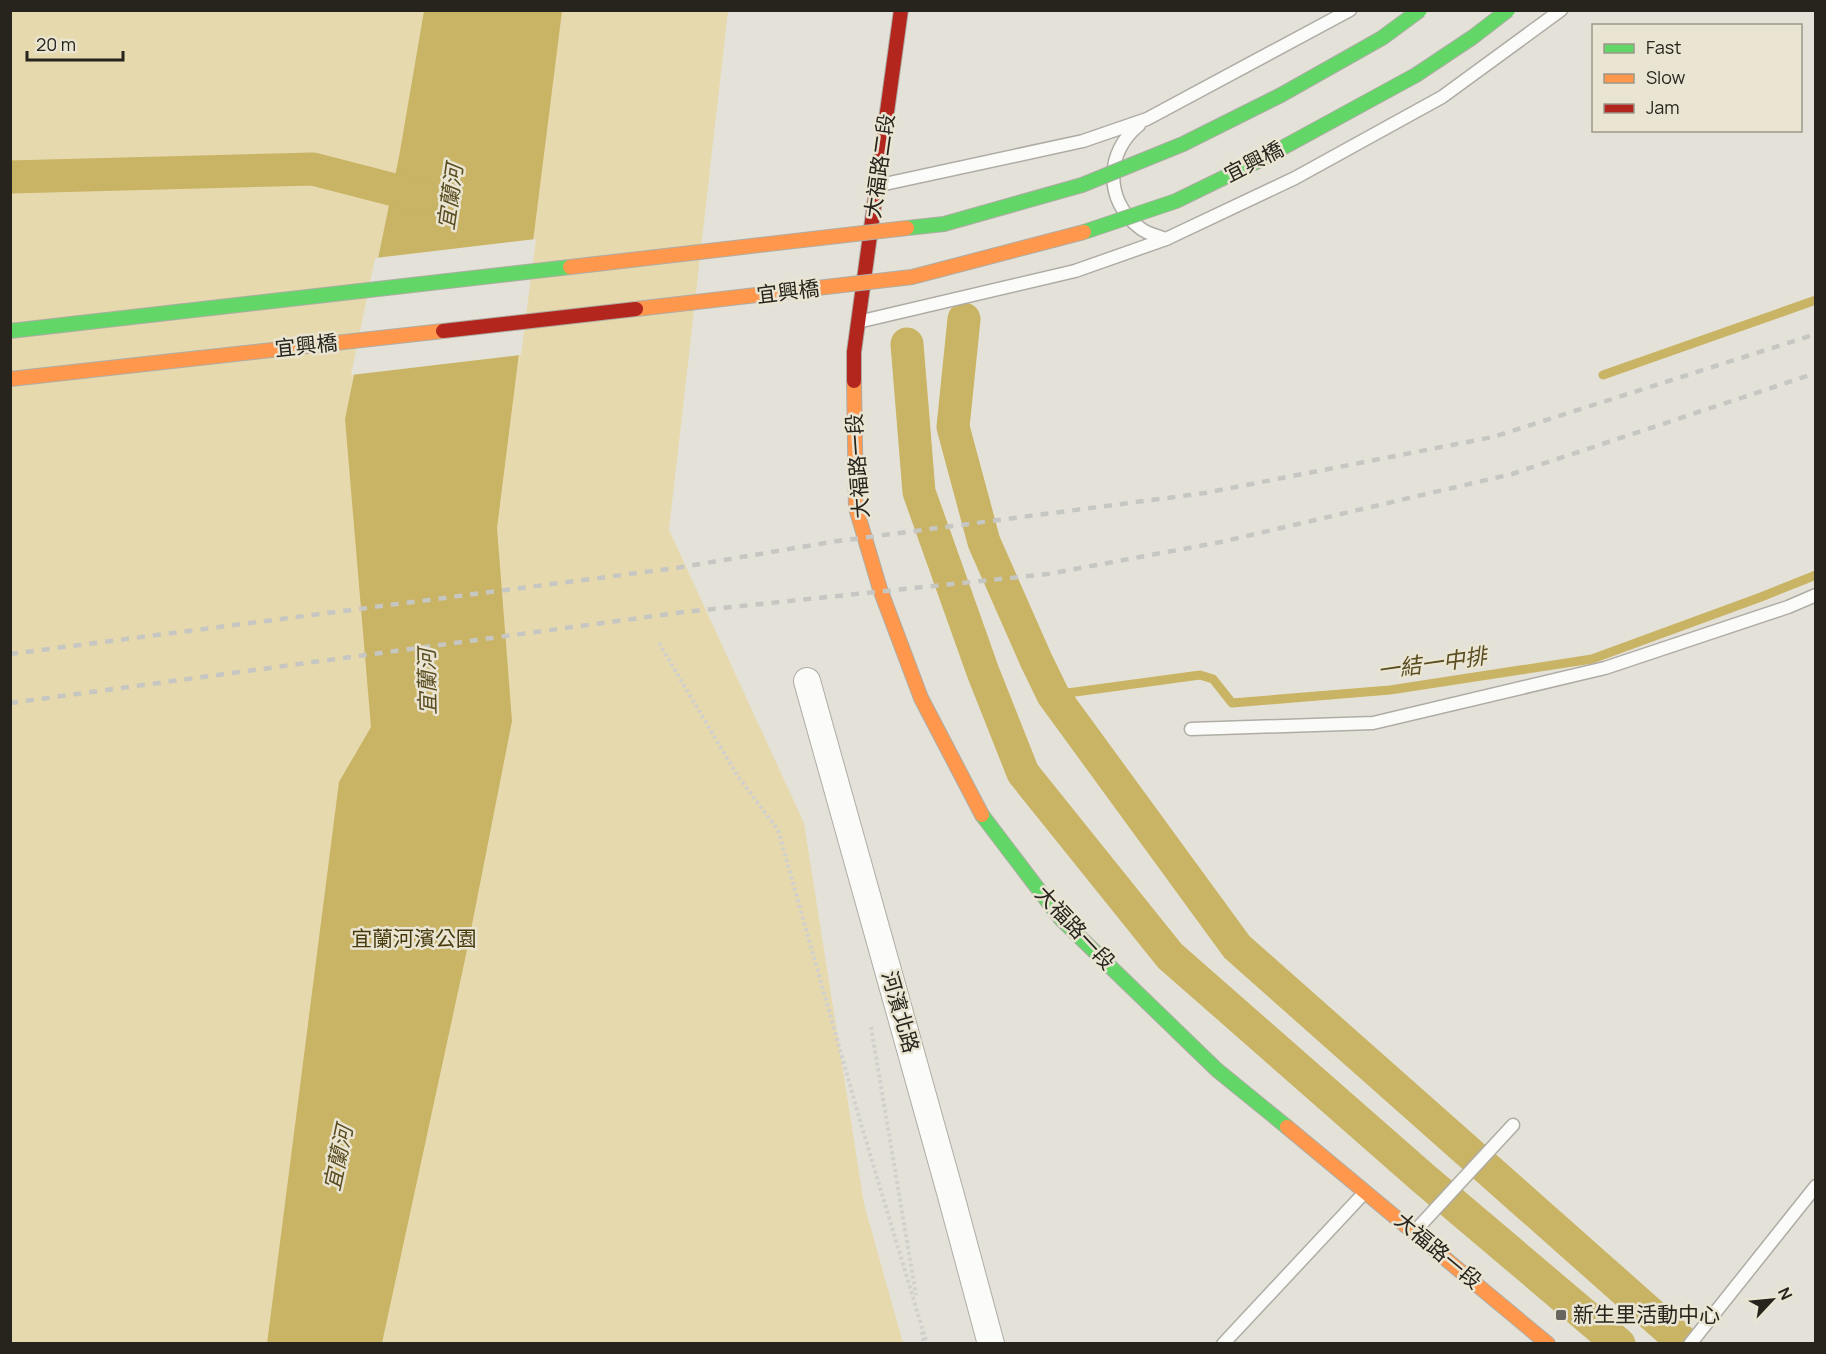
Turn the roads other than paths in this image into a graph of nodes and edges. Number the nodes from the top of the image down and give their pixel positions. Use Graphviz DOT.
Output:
graph roads {
  1 [pos="901,10"];
  2 [pos="1350,10"];
  3 [pos="1420,10"];
  4 [pos="1508,10"];
  5 [pos="1561,10"];
  6 [pos="1147,118"];
  7 [pos="878,186"];
  8 [pos="1166,239"];
  9 [pos="858,322"];
  10 [pos="10,331"];
  11 [pos="10,379"];
  12 [pos="1815,596"];
  13 [pos="807,681"];
  14 [pos="1191,729"];
  15 [pos="1513,1125"];
  16 [pos="1815,1186"];
  17 [pos="1366,1191"];
  18 [pos="1414,1232"];
  19 [pos="1225,1343"];
  20 [pos="991,1344"];
  21 [pos="1548,1344"];
  22 [pos="1690,1344"];
  1 -- 7 [label="street, 大福路二段"];
  2 -- 6 [label="lane"];
  3 -- 10 [label="street, bridge"];
  4 -- 11 [label="street, 宜興橋, bridge"];
  5 -- 8 [label="lane"];
  6 -- 7 [label="lane"];
  6 -- 8 [label="lane"];
  7 -- 9 [label="street, 大福路二段"];
  8 -- 9 [label="lane"];
  9 -- 17 [label="street, 大福路一段"];
  12 -- 14 [label="lane"];
  13 -- 20 [label="street, 河濱北路"];
  15 -- 18 [label="lane"];
  16 -- 22 [label="lane"];
  17 -- 18 [label="street, 大福路一段"];
  17 -- 19 [label="lane"];
  18 -- 21 [label="street, 大福路一段"];
}
